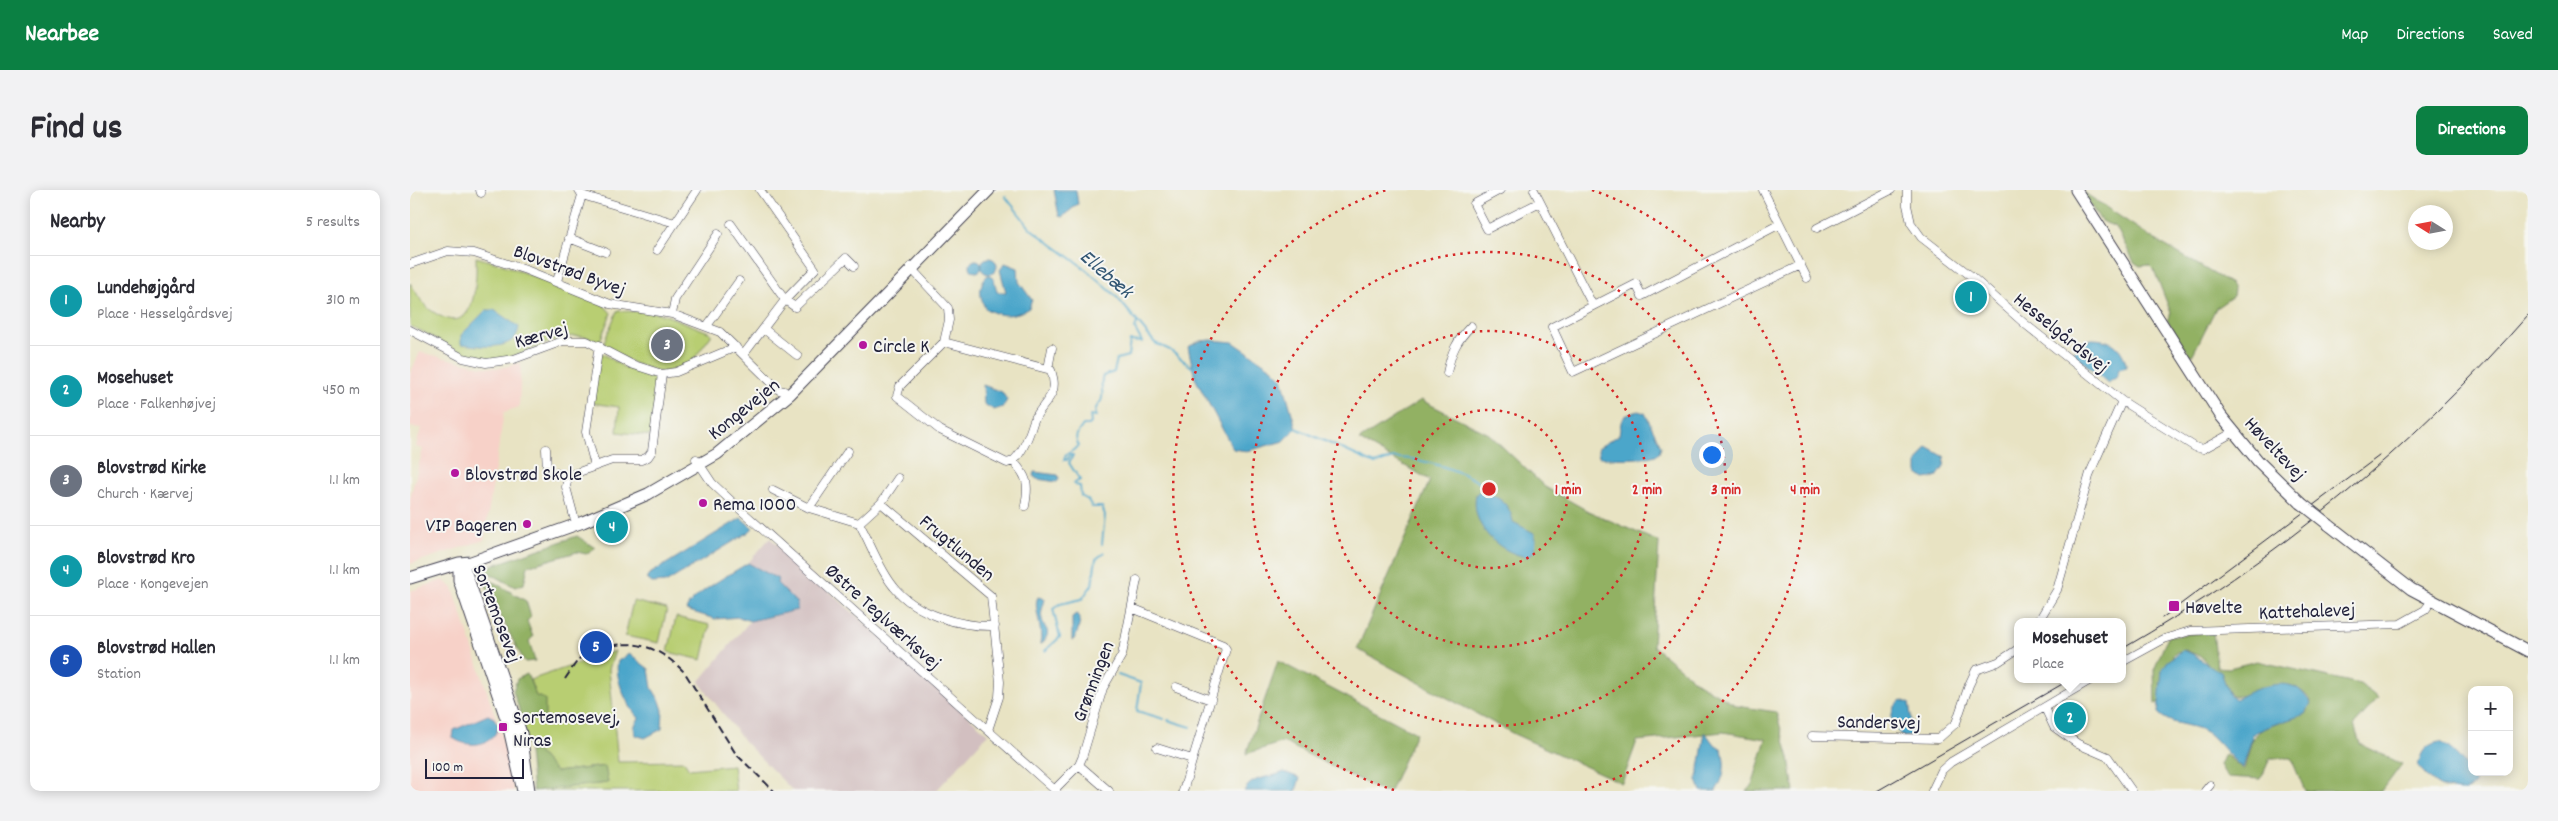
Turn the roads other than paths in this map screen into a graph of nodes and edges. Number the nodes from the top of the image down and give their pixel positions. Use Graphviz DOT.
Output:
graph roads {
  1 [pos="697,190"];
  2 [pos="760,190"];
  3 [pos="983,190"];
  4 [pos="989,190"];
  5 [pos="1500,190"];
  6 [pos="1534,190"];
  7 [pos="1763,190"];
  8 [pos="1891,190"];
  9 [pos="1907,190"];
  10 [pos="2076,190"];
  11 [pos="580,193"];
  12 [pos="1540,202"];
  13 [pos="674,223"];
  14 [pos="731,224"];
  15 [pos="1780,224"];
  16 [pos="1817,228"];
  17 [pos="718,234"];
  18 [pos="569,238"];
  19 [pos="657,250"];
  20 [pos="605,252"];
  21 [pos="410,264"];
  22 [pos="1801,265"];
  23 [pos="854,266"];
  24 [pos="911,267"];
  25 [pos="1808,278"];
  26 [pos="557,281"];
  27 [pos="739,281"];
  28 [pos="785,300"];
  29 [pos="1593,306"];
  30 [pos="672,314"];
  31 [pos="706,326"];
  32 [pos="1471,326"];
  33 [pos="764,329"];
  34 [pos="410,330"];
  35 [pos="944,342"];
  36 [pos="598,345"];
  37 [pos="736,347"];
  38 [pos="1052,348"];
  39 [pos="744,354"];
  40 [pos="798,356"];
  41 [pos="1048,368"];
  42 [pos="1447,373"];
  43 [pos="662,374"];
  44 [pos="784,391"];
  45 [pos="2122,401"];
  46 [pos="2234,432"];
  47 [pos="546,449"];
  48 [pos="848,451"];
  49 [pos="1013,461"];
  50 [pos="698,462"];
  51 [pos="595,466"];
  52 [pos="568,476"];
  53 [pos="898,478"];
  54 [pos="773,490"];
  55 [pos="881,503"];
  56 [pos="1025,506"];
  57 [pos="809,508"];
  58 [pos="574,517"];
  59 [pos="860,524"];
  60 [pos="459,563"];
  61 [pos="410,578"];
  62 [pos="1137,580"];
  63 [pos="2432,602"];
  64 [pos="1132,608"];
  65 [pos="2040,618"];
  66 [pos="995,626"];
  67 [pos="2014,652"];
  68 [pos="2528,652"];
  69 [pos="2126,660"];
  70 [pos="498,677"];
  71 [pos="2086,683"];
  72 [pos="1176,687"];
  73 [pos="1211,700"];
  74 [pos="2045,708"];
  75 [pos="988,730"];
  76 [pos="1812,736"];
  77 [pos="1157,748"];
  78 [pos="1192,759"];
  79 [pos="1079,765"];
  80 [pos="1056,790"];
  81 [pos="523,791"];
  82 [pos="529,791"];
  83 [pos="1109,791"];
  84 [pos="1183,791"];
  85 [pos="1932,791"];
  86 [pos="2132,791"];
  1 -- 13 [label="street"];
  2 -- 28 [label="street"];
  3 -- 24 [label="main road, Kongevejen"];
  4 -- 24 [label="main road, Kongevejen"];
  5 -- 12 [label="street"];
  6 -- 12 [label="street"];
  7 -- 15 [label="street"];
  8 -- 16 [label="street"];
  9 -- 45 [label="street, Hesselgårdsvej"];
  10 -- 46 [label="main road, Høveltevej"];
  11 -- 13 [label="street"];
  11 -- 18 [label="street"];
  12 -- 29 [label="street"];
  13 -- 19 [label="street"];
  14 -- 28 [label="street"];
  15 -- 22 [label="street"];
  15 -- 29 [label="street"];
  17 -- 30 [label="street"];
  18 -- 20 [label="street"];
  18 -- 26 [label="street"];
  21 -- 26 [label="street, Blovstrød Byvej"];
  22 -- 25 [label="street"];
  22 -- 29 [label="street"];
  23 -- 28 [label="street"];
  24 -- 35 [label="street"];
  24 -- 44 [label="main road, Kongevejen"];
  24 -- 50 [label="main road, Kongevejen"];
  26 -- 30 [label="street, Blovstrød Byvej"];
  27 -- 31 [label="street"];
  28 -- 33 [label="street"];
  30 -- 31 [label="street, Blovstrød Byvej"];
  31 -- 37 [label="street, Blovstrød Byvej"];
  32 -- 42 [label="street"];
  33 -- 39 [label="street"];
  33 -- 40 [label="street"];
  34 -- 36 [label="street, Kærvej"];
  35 -- 41 [label="street"];
  35 -- 49 [label="street"];
  36 -- 43 [label="street, Kærvej"];
  36 -- 51 [label="street"];
  37 -- 39 [label="street, Blovstrød Byvej"];
  37 -- 43 [label="street"];
  38 -- 41 [label="street"];
  39 -- 44 [label="street, Blovstrød Byvej"];
  41 -- 49 [label="street"];
  43 -- 51 [label="street"];
  44 -- 50 [label="main road, Kongevejen"];
  45 -- 46 [label="street, Hesselgårdsvej"];
  45 -- 65 [label="street"];
  46 -- 63 [label="main road, Høveltevej, bridge"];
  47 -- 52 [label="street"];
  48 -- 57 [label="street"];
  49 -- 56 [label="street"];
  50 -- 58 [label="main road, Kongevejen"];
  50 -- 60 [label="main road, Kongevejen"];
  50 -- 75 [label="street, Østre Teglværksvej"];
  51 -- 52 [label="street"];
  52 -- 58 [label="street"];
  53 -- 55 [label="street"];
  54 -- 57 [label="street"];
  55 -- 59 [label="street"];
  55 -- 66 [label="street, Frugtlunden"];
  57 -- 59 [label="street"];
  58 -- 60 [label="main road, Kongevejen"];
  59 -- 66 [label="street"];
  60 -- 61 [label="main road, Kongevejen"];
  60 -- 70 [label="main road, Sortemosevej"];
  62 -- 64 [label="street, Grønningen"];
  63 -- 68 [label="main road, Høveltevej"];
  63 -- 69 [label="street, Kattehalevej"];
  64 -- 73 [label="street"];
  64 -- 79 [label="street, Grønningen"];
  66 -- 75 [label="street, Frugtlunden"];
  67 -- 76 [label="street, Sandersvej"];
  70 -- 81 [label="main road, Sortemosevej"];
  70 -- 82 [label="main road, Sortemosevej"];
  71 -- 74 [label="street"];
  72 -- 73 [label="street"];
  73 -- 78 [label="street"];
  74 -- 85 [label="street"];
  74 -- 86 [label="street"];
  75 -- 80 [label="street, Østre Teglværksvej"];
  77 -- 78 [label="street"];
  78 -- 84 [label="street"];
  79 -- 80 [label="street, Grønningen"];
  79 -- 83 [label="street"];
}
